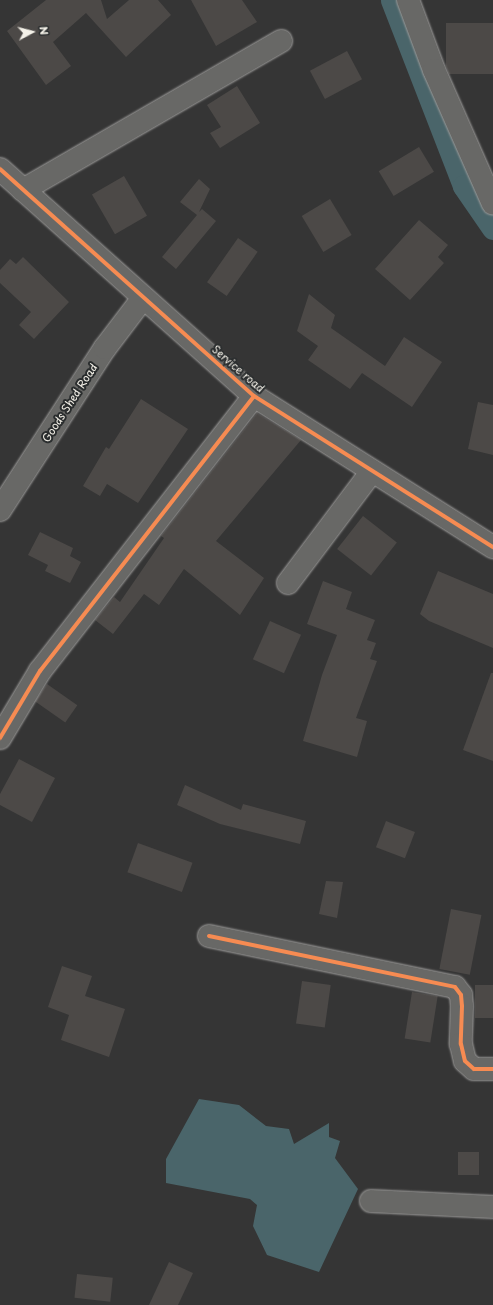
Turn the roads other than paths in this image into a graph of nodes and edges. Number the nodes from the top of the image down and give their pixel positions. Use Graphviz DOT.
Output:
graph roads {
  1 [pos="408,0"];
  2 [pos="281,41"];
  3 [pos="0,169"];
  4 [pos="23,190"];
  5 [pos="493,204"];
  6 [pos="143,298"];
  7 [pos="254,396"];
  8 [pos="372,471"];
  9 [pos="0,510"];
  10 [pos="493,547"];
  11 [pos="288,583"];
  12 [pos="0,738"];
  13 [pos="209,936"];
  14 [pos="493,1069"];
  15 [pos="371,1201"];
  16 [pos="493,1207"];
  1 -- 5 [label="street"];
  2 -- 4 [label="street"];
  3 -- 4 [label="street, Service road"];
  4 -- 6 [label="street, Service road"];
  6 -- 7 [label="street, Service road"];
  6 -- 9 [label="street, Goods Shed Road"];
  7 -- 8 [label="street, Service road"];
  7 -- 12 [label="street"];
  8 -- 10 [label="street, Service road"];
  8 -- 11 [label="street"];
  13 -- 14 [label="street"];
  15 -- 16 [label="street"];
}
